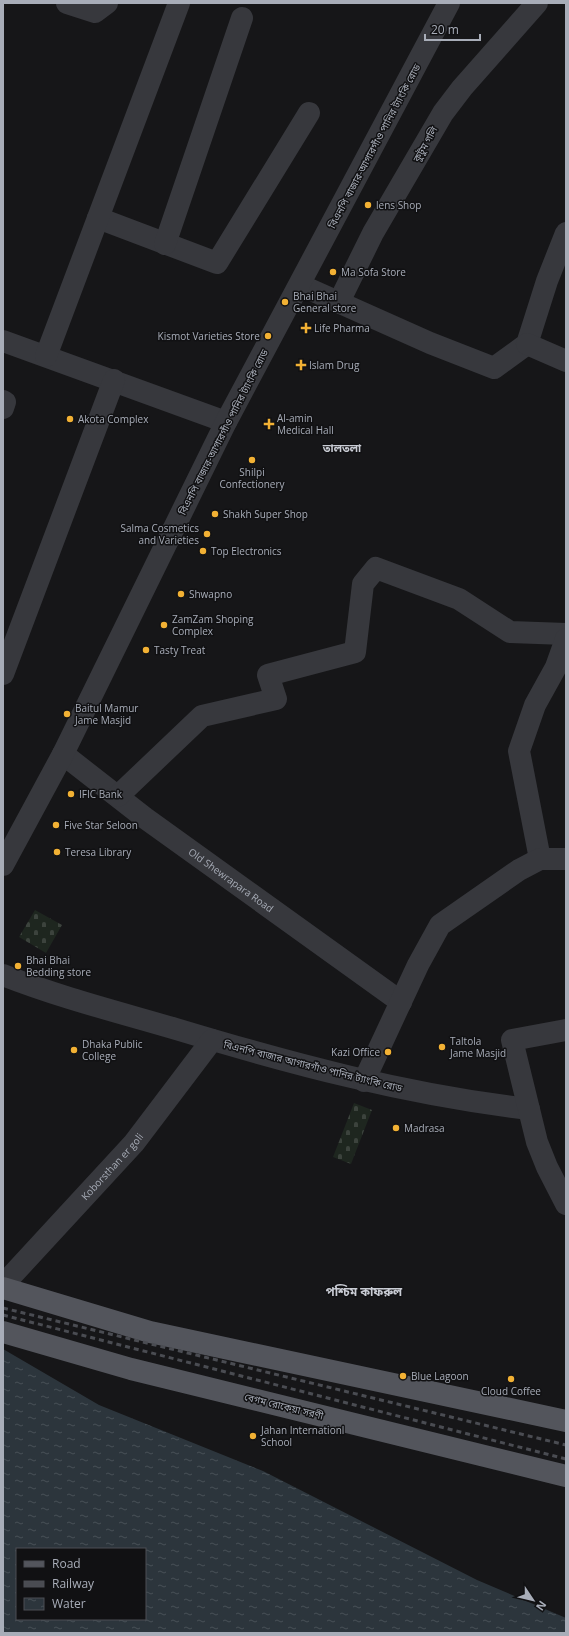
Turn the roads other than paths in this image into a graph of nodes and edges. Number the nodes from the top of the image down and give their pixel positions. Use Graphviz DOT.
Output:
graph roads {
  1 [pos="68,3"];
  2 [pos="107,3"];
  3 [pos="179,3"];
  4 [pos="449,3"];
  5 [pos="537,3"];
  6 [pos="242,18"];
  7 [pos="308,113"];
  8 [pos="98,218"];
  9 [pos="566,233"];
  10 [pos="164,244"];
  11 [pos="300,285"];
  12 [pos="339,302"];
  13 [pos="3,341"];
  14 [pos="527,344"];
  15 [pos="46,356"];
  16 [pos="566,361"];
  17 [pos="114,380"];
  18 [pos="3,401"];
  19 [pos="3,408"];
  20 [pos="226,422"];
  21 [pos="566,634"];
  22 [pos="566,639"];
  23 [pos="561,669"];
  24 [pos="3,674"];
  25 [pos="63,754"];
  26 [pos="118,796"];
  27 [pos="540,859"];
  28 [pos="566,859"];
  29 [pos="3,865"];
  30 [pos="3,975"];
  31 [pos="401,1002"];
  32 [pos="566,1030"];
  33 [pos="212,1040"];
  34 [pos="364,1081"];
  35 [pos="529,1109"];
  36 [pos="566,1204"];
  37 [pos="3,1287"];
  38 [pos="3,1332"];
  39 [pos="566,1422"];
  40 [pos="566,1476"];
  1 -- 2 [label="street"];
  3 -- 8 [label="street"];
  4 -- 11 [label="street, বিএনপি বাজার-আগারগাঁও পানির ট্যাংকি রোড"];
  5 -- 12 [label="street, কুটুম গলি"];
  6 -- 10 [label="street"];
  7 -- 10 [label="street"];
  8 -- 10 [label="street"];
  8 -- 15 [label="street"];
  9 -- 14 [label="street"];
  11 -- 12 [label="street"];
  11 -- 20 [label="street, বিএনপি বাজার-আগারগাঁও পানির ট্যাংকি রোড"];
  12 -- 14 [label="street"];
  13 -- 15 [label="street"];
  14 -- 16 [label="street"];
  15 -- 17 [label="street"];
  17 -- 20 [label="street"];
  17 -- 24 [label="street"];
  18 -- 19 [label="street"];
  20 -- 25 [label="street, বিএনপি বাজার-আগারগাঁও পানির ট্যাংকি রোড"];
  21 -- 26 [label="street"];
  22 -- 23 [label="street"];
  23 -- 27 [label="street"];
  25 -- 26 [label="street, Old Shewrapara Road"];
  25 -- 29 [label="street, বিএনপি বাজার-আগারগাঁও পানির ট্যাংকি রোড"];
  26 -- 31 [label="street, Old Shewrapara Road"];
  27 -- 28 [label="street"];
  27 -- 31 [label="street"];
  30 -- 33 [label="street, বিএনপি বাজার আগারগাঁও পানির ট্যাংকি রোড"];
  31 -- 34 [label="street"];
  32 -- 35 [label="street"];
  33 -- 34 [label="street, বিএনপি বাজার আগারগাঁও পানির ট্যাংকি রোড"];
  33 -- 37 [label="street, Koborsthan er goli"];
  34 -- 35 [label="street, বিএনপি বাজার আগারগাঁও পানির ট্যাংকি রোড"];
  35 -- 36 [label="street"];
  37 -- 39 [label="main road"];
  38 -- 40 [label="main road, বেগম রোকেয়া সরণী"];
}
